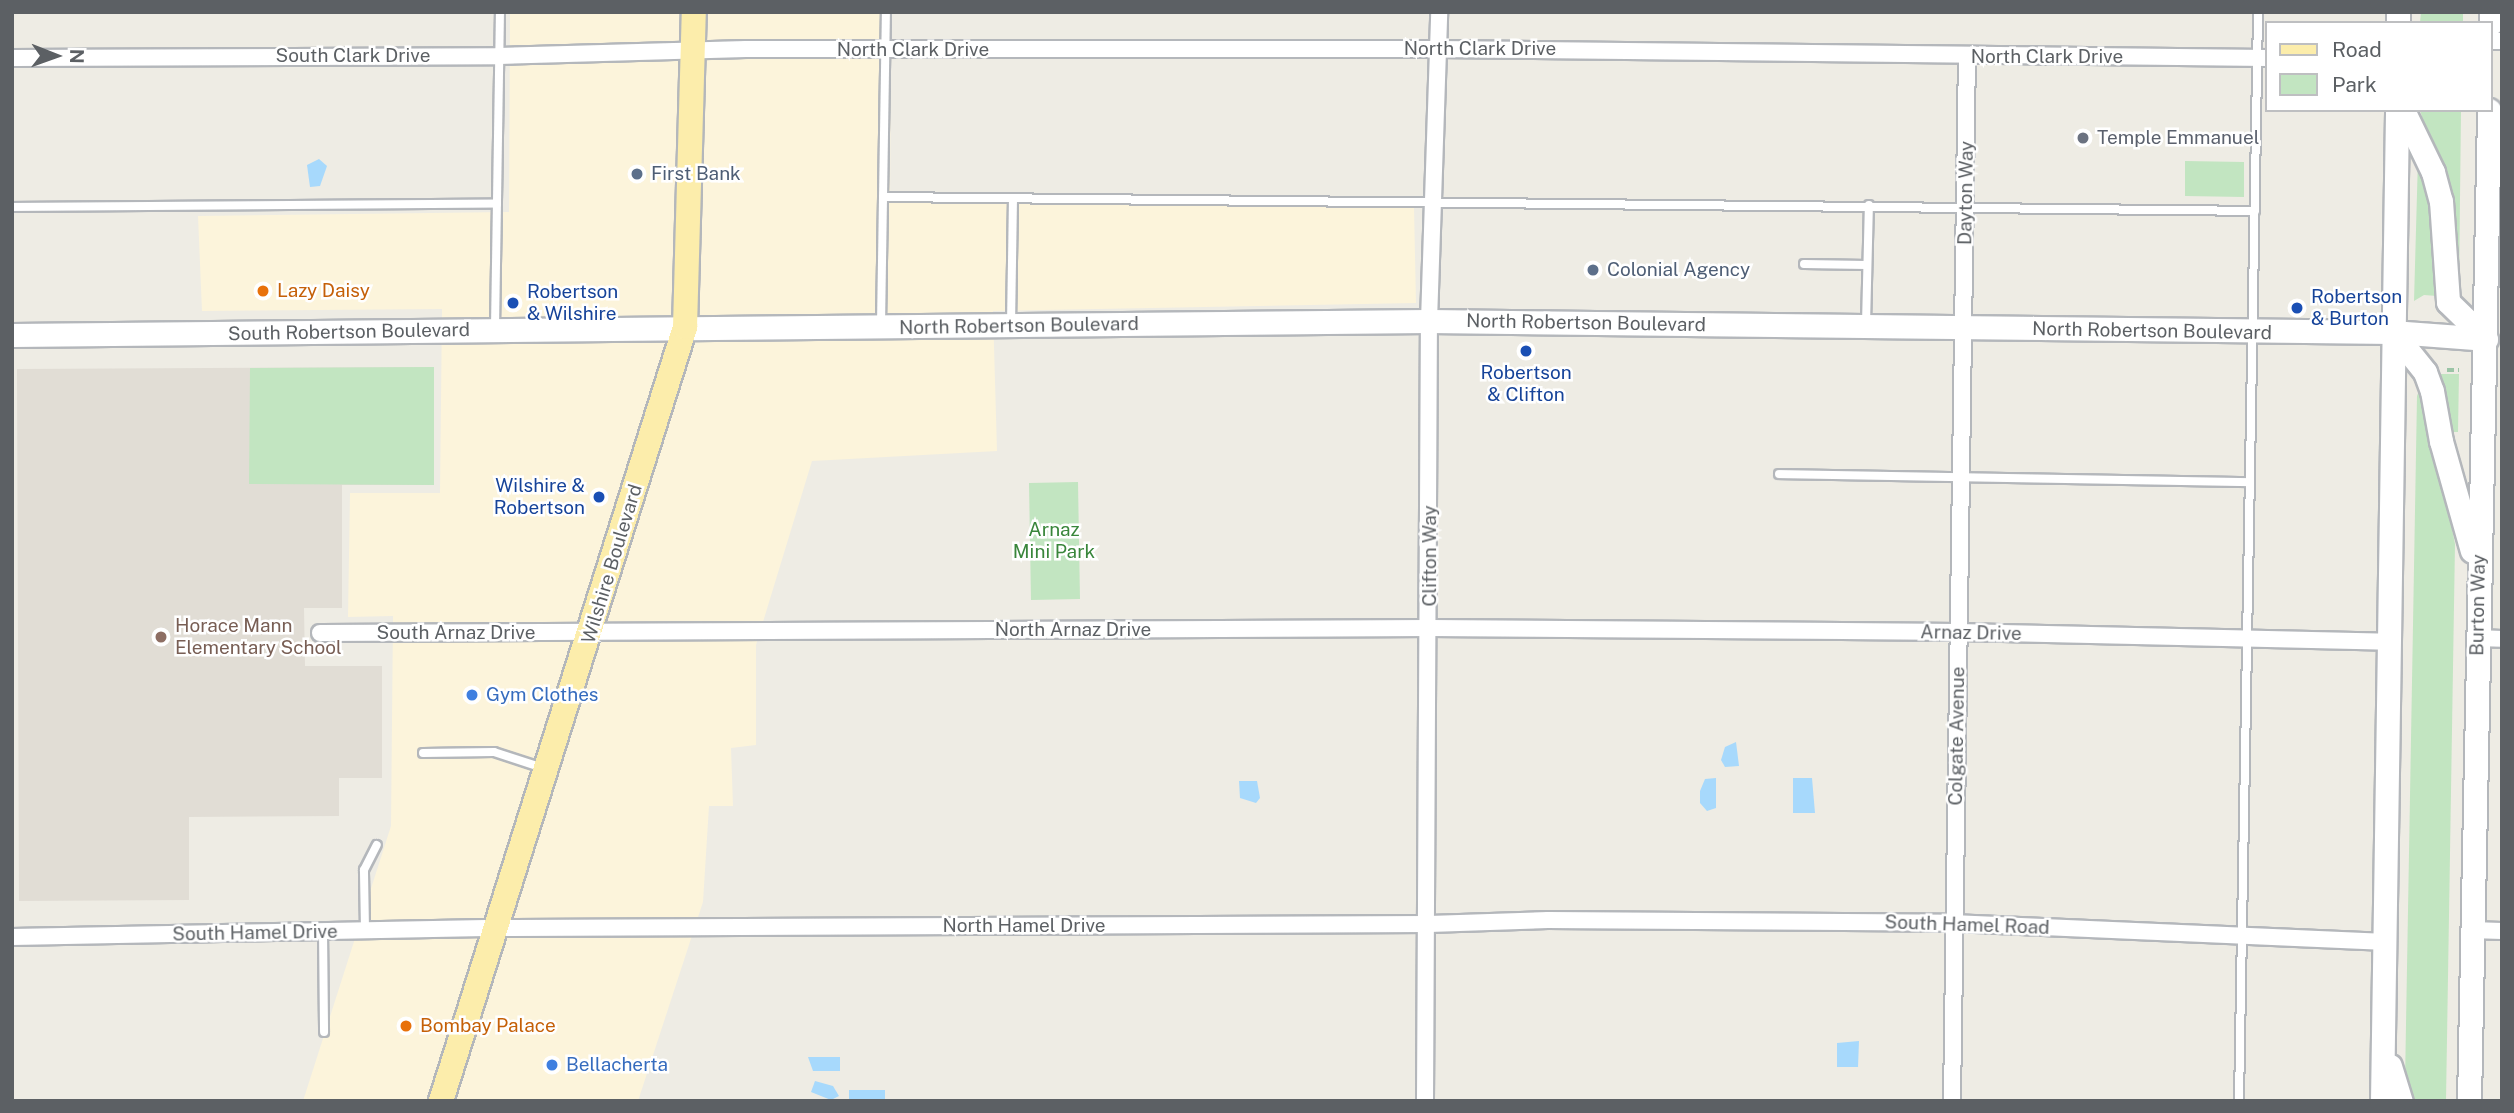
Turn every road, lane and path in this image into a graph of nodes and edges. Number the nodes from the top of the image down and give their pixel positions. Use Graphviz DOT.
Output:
graph roads {
  1 [pos="500,12"];
  2 [pos="694,12"];
  3 [pos="886,12"];
  4 [pos="1439,12"];
  5 [pos="2258,12"];
  6 [pos="1438,48"];
  7 [pos="885,50"];
  8 [pos="693,51"];
  9 [pos="499,56"];
  10 [pos="1967,56"];
  11 [pos="12,58"];
  12 [pos="2262,58"];
  13 [pos="2396,112"];
  14 [pos="2404,112"];
  15 [pos="2489,112"];
  16 [pos="883,197"];
  17 [pos="1013,198"];
  18 [pos="1433,201"];
  19 [pos="497,204"];
  20 [pos="1869,205"];
  21 [pos="1966,206"];
  22 [pos="12,207"];
  23 [pos="2255,211"];
  24 [pos="1804,264"];
  25 [pos="1867,265"];
  26 [pos="1429,321"];
  27 [pos="1011,326"];
  28 [pos="685,327"];
  29 [pos="1866,327"];
  30 [pos="881,328"];
  31 [pos="1964,329"];
  32 [pos="495,330"];
  33 [pos="2251,332"];
  34 [pos="2393,332"];
  35 [pos="12,335"];
  36 [pos="2486,340"];
  37 [pos="2440,369"];
  38 [pos="2459,370"];
  39 [pos="1779,474"];
  40 [pos="1960,480"];
  41 [pos="2250,482"];
  42 [pos="2478,570"];
  43 [pos="1430,628"];
  44 [pos="1554,629"];
  45 [pos="1958,632"];
  46 [pos="320,633"];
  47 [pos="592,633"];
  48 [pos="2477,638"];
  49 [pos="2247,639"];
  50 [pos="2502,639"];
  51 [pos="2389,642"];
  52 [pos="423,753"];
  53 [pos="548,770"];
  54 [pos="377,845"];
  55 [pos="1549,919"];
  56 [pos="1954,923"];
  57 [pos="1429,925"];
  58 [pos="499,928"];
  59 [pos="365,930"];
  60 [pos="2471,930"];
  61 [pos="323,931"];
  62 [pos="2502,931"];
  63 [pos="2242,936"];
  64 [pos="12,937"];
  65 [pos="2385,942"];
  66 [pos="324,1032"];
  67 [pos="2383,1047"];
  68 [pos="441,1101"];
  69 [pos="1425,1101"];
  70 [pos="1952,1101"];
  71 [pos="2239,1101"];
  72 [pos="2382,1101"];
  73 [pos="2400,1101"];
  74 [pos="2469,1101"];
  1 -- 9 [label="lane"];
  2 -- 8 [label="main road, Wilshire Boulevard"];
  3 -- 7 [label="lane"];
  4 -- 6 [label="street, Clifton Way"];
  5 -- 12 [label="lane"];
  6 -- 7 [label="street, North Clark Drive"];
  6 -- 10 [label="street, North Clark Drive"];
  6 -- 18 [label="street, Clifton Way"];
  7 -- 8 [label="street, North Clark Drive"];
  7 -- 16 [label="lane"];
  8 -- 9 [label="street, South Clark Drive"];
  8 -- 28 [label="main road, Wilshire Boulevard"];
  9 -- 11 [label="street, South Clark Drive"];
  9 -- 19 [label="lane"];
  10 -- 12 [label="street, North Clark Drive"];
  10 -- 21 [label="street, Dayton Way"];
  12 -- 23 [label="lane"];
  13 -- 34 [label="main road"];
  14 -- 36 [label="main road"];
  15 -- 36 [label="main road, Burton Way"];
  16 -- 17 [label="lane"];
  16 -- 30 [label="lane"];
  17 -- 18 [label="lane"];
  17 -- 27 [label="lane"];
  18 -- 20 [label="lane"];
  18 -- 26 [label="street, Clifton Way"];
  19 -- 22 [label="lane"];
  19 -- 32 [label="lane"];
  20 -- 21 [label="lane"];
  20 -- 25 [label="lane"];
  21 -- 23 [label="lane"];
  21 -- 31 [label="street, Dayton Way"];
  23 -- 33 [label="lane"];
  24 -- 25 [label="lane"];
  25 -- 29 [label="lane"];
  26 -- 27 [label="main road, North Robertson Boulevard"];
  26 -- 29 [label="main road, North Robertson Boulevard"];
  26 -- 43 [label="street, Clifton Way"];
  27 -- 30 [label="main road, North Robertson Boulevard"];
  28 -- 30 [label="main road, North Robertson Boulevard"];
  28 -- 32 [label="main road, South Robertson Boulevard"];
  28 -- 47 [label="main road, Wilshire Boulevard"];
  29 -- 31 [label="main road, North Robertson Boulevard"];
  31 -- 33 [label="main road, North Robertson Boulevard"];
  31 -- 40 [label="street, Colgate Avenue"];
  32 -- 35 [label="main road, South Robertson Boulevard"];
  33 -- 34 [label="main road, North Robertson Boulevard"];
  33 -- 41 [label="lane"];
  34 -- 36 [label="main road, North Robertson Boulevard"];
  34 -- 42 [label="main road"];
  34 -- 51 [label="main road"];
  36 -- 42 [label="main road, Burton Way"];
  37 -- 38 [label="path"];
  39 -- 40 [label="lane"];
  40 -- 41 [label="lane"];
  40 -- 45 [label="street, Colgate Avenue"];
  41 -- 49 [label="lane"];
  42 -- 48 [label="main road, Burton Way"];
  43 -- 44 [label="street, North Arnaz Drive"];
  43 -- 47 [label="street, North Arnaz Drive"];
  43 -- 57 [label="street, Clifton Way"];
  44 -- 45 [label="street, Arnaz Drive"];
  45 -- 49 [label="street, Arnaz Drive"];
  45 -- 56 [label="street, Colgate Avenue"];
  46 -- 47 [label="street, South Arnaz Drive"];
  47 -- 53 [label="main road, Wilshire Boulevard"];
  48 -- 50 [label="street"];
  48 -- 60 [label="main road, Burton Way"];
  49 -- 51 [label="street, Arnaz Drive"];
  49 -- 63 [label="lane"];
  51 -- 65 [label="main road"];
  52 -- 53 [label="lane"];
  53 -- 58 [label="main road, Wilshire Boulevard"];
  54 -- 59 [label="lane"];
  55 -- 56 [label="street, South Hamel Road"];
  55 -- 57 [label="street, North Hamel Drive"];
  56 -- 63 [label="street, South Hamel Road"];
  56 -- 70 [label="street, Colgate Avenue"];
  57 -- 58 [label="street, North Hamel Drive"];
  57 -- 69 [label="street, Clifton Way"];
  58 -- 59 [label="street, South Hamel Drive"];
  58 -- 68 [label="main road, Wilshire Boulevard"];
  59 -- 61 [label="street, South Hamel Drive"];
  60 -- 62 [label="street"];
  60 -- 74 [label="main road, Burton Way"];
  61 -- 64 [label="street, South Hamel Drive"];
  61 -- 66 [label="lane"];
  63 -- 65 [label="street, South Hamel Road"];
  63 -- 71 [label="lane"];
  65 -- 67 [label="main road"];
  67 -- 72 [label="main road"];
  67 -- 73 [label="main road"];
}
